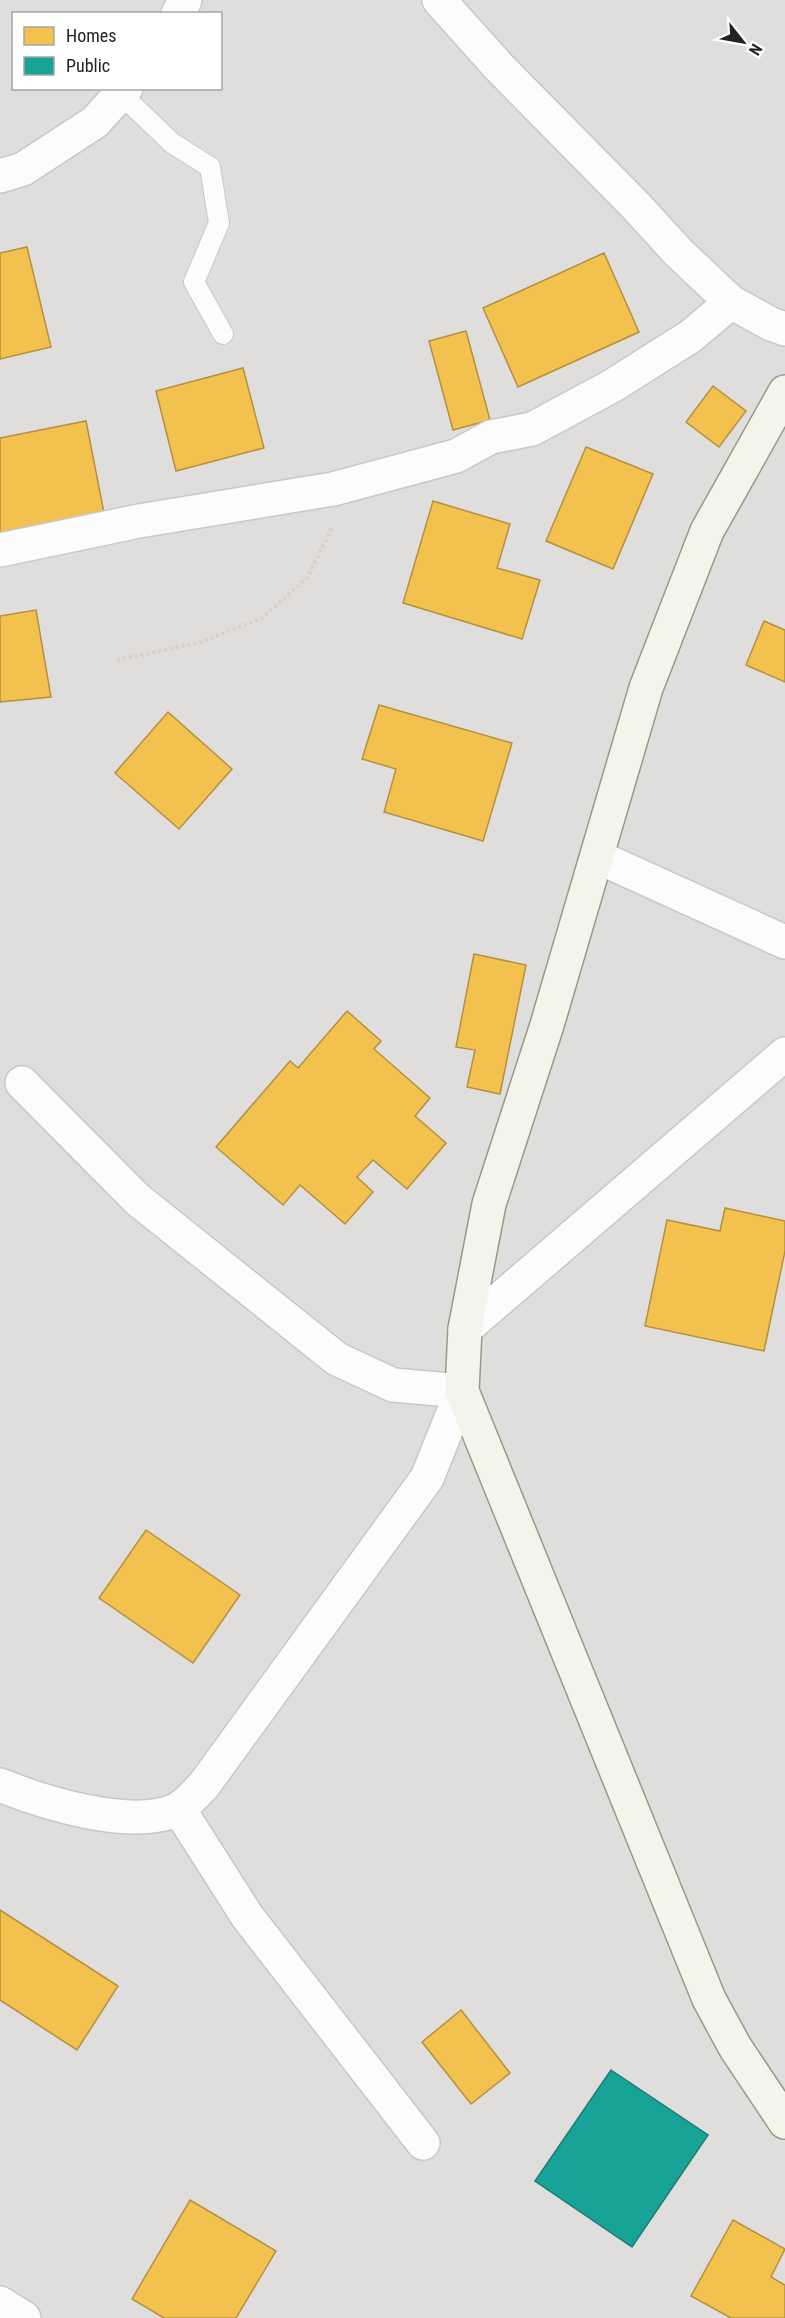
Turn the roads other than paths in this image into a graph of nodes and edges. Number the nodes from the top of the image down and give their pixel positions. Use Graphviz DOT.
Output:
graph roads {
  1 [pos="439,0"];
  2 [pos="124,91"];
  3 [pos="0,176"];
  4 [pos="731,302"];
  5 [pos="784,327"];
  6 [pos="223,334"];
  7 [pos="785,392"];
  8 [pos="0,550"];
  9 [pos="598,857"];
  10 [pos="785,942"];
  11 [pos="785,1054"];
  12 [pos="22,1083"];
  13 [pos="465,1329"];
  14 [pos="462,1391"];
  15 [pos="0,1785"];
  16 [pos="179,1809"];
  17 [pos="785,2122"];
  18 [pos="423,2143"];
  19 [pos="0,2302"];
  20 [pos="24,2318"];
  1 -- 4 [label="street"];
  2 -- 3 [label="street"];
  2 -- 6 [label="lane"];
  4 -- 5 [label="street"];
  4 -- 8 [label="street"];
  7 -- 9 [label="main road"];
  9 -- 10 [label="street"];
  9 -- 13 [label="main road"];
  11 -- 13 [label="street"];
  12 -- 14 [label="street"];
  13 -- 14 [label="main road"];
  14 -- 16 [label="street"];
  14 -- 17 [label="main road"];
  15 -- 16 [label="street"];
  16 -- 18 [label="street"];
  19 -- 20 [label="street"];
}
